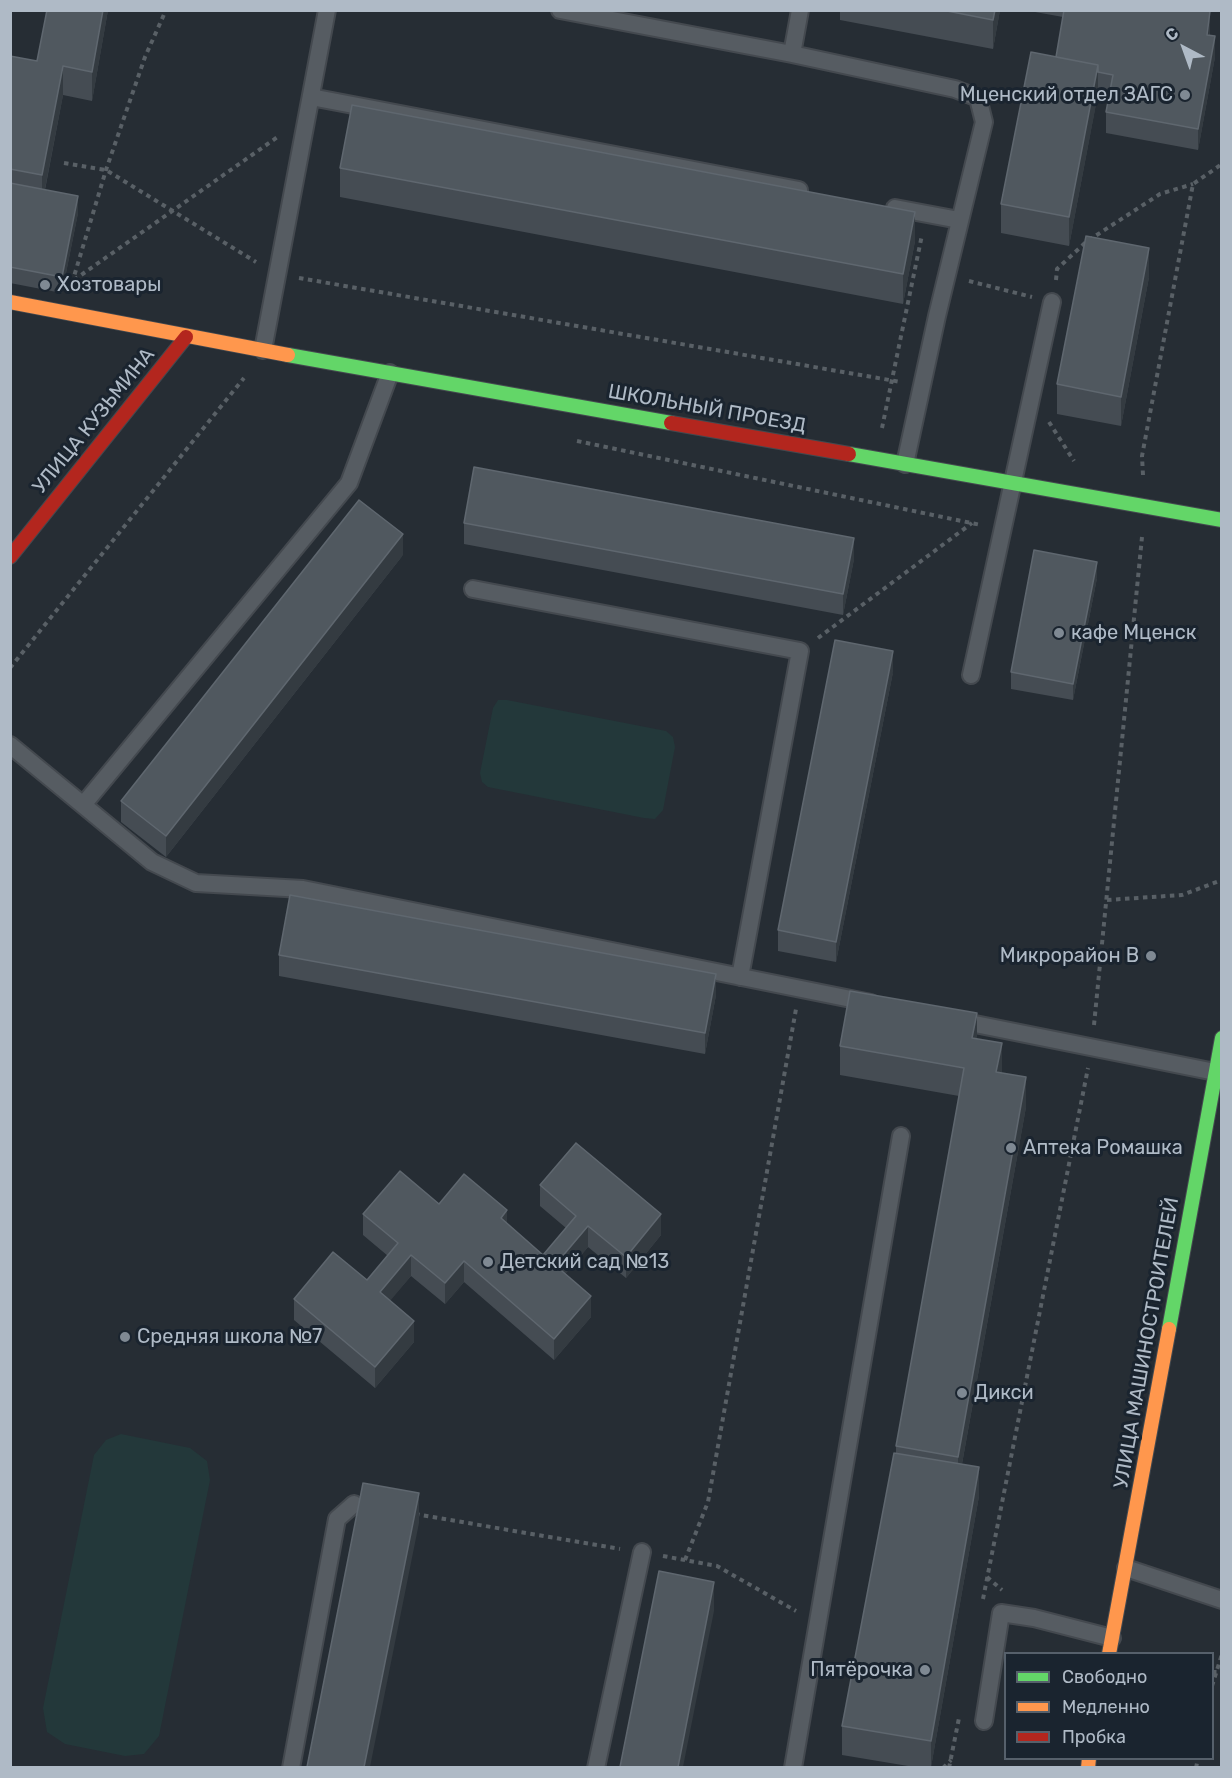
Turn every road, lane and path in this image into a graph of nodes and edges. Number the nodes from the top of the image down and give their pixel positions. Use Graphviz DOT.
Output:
graph roads {
  1 [pos="166,10"];
  2 [pos="327,10"];
  3 [pos="560,10"];
  4 [pos="800,10"];
  5 [pos="792,54"];
  6 [pos="311,97"];
  7 [pos="307,117"];
  8 [pos="64,164"];
  9 [pos="1221,164"];
  10 [pos="106,170"];
  11 [pos="1192,184"];
  12 [pos="811,192"];
  13 [pos="880,205"];
  14 [pos="173,211"];
  15 [pos="927,214"];
  16 [pos="960,220"];
  17 [pos="277,274"];
  18 [pos="947,276"];
  19 [pos="73,280"];
  20 [pos="10,302"];
  21 [pos="1052,302"];
  22 [pos="64,313"];
  23 [pos="186,337"];
  24 [pos="263,350"];
  25 [pos="390,373"];
  26 [pos="245,376"];
  27 [pos="892,380"];
  28 [pos="922,386"];
  29 [pos="1032,397"];
  30 [pos="566,438"];
  31 [pos="875,459"];
  32 [pos="1086,463"];
  33 [pos="905,464"];
  34 [pos="1132,471"];
  35 [pos="1143,473"];
  36 [pos="1014,483"];
  37 [pos="867,501"];
  38 [pos="1221,505"];
  39 [pos="1145,506"];
  40 [pos="1190,514"];
  41 [pos="1221,520"];
  42 [pos="972,523"];
  43 [pos="1002,529"];
  44 [pos="10,557"];
  45 [pos="473,589"];
  46 [pos="800,651"];
  47 [pos="10,668"];
  48 [pos="971,675"];
  49 [pos="10,745"];
  50 [pos="83,806"];
  51 [pos="1221,880"];
  52 [pos="1107,900"];
  53 [pos="740,977"];
  54 [pos="799,988"];
  55 [pos="893,1007"];
  56 [pos="940,1016"];
  57 [pos="1092,1047"];
  58 [pos="1220,1049"];
  59 [pos="1215,1072"];
  60 [pos="901,1136"];
  61 [pos="354,1504"];
  62 [pos="411,1514"];
  63 [pos="642,1552"];
  64 [pos="685,1560"];
  65 [pos="1126,1568"];
  66 [pos="982,1600"];
  67 [pos="1221,1600"];
  68 [pos="817,1624"];
  69 [pos="1111,1646"];
  70 [pos="1221,1654"];
  71 [pos="1214,1672"];
  72 [pos="1221,1672"];
  73 [pos="1221,1677"];
  74 [pos="960,1716"];
  75 [pos="984,1721"];
  76 [pos="951,1760"];
  77 [pos="291,1767"];
  78 [pos="596,1767"];
  79 [pos="793,1767"];
  80 [pos="943,1767"];
  81 [pos="949,1767"];
  1 -- 10 [label="path"];
  2 -- 6 [label="lane"];
  3 -- 5 [label="lane"];
  4 -- 5 [label="lane"];
  5 -- 16 [label="lane"];
  6 -- 7 [label="lane"];
  6 -- 12 [label="lane"];
  7 -- 14 [label="path"];
  7 -- 17 [label="lane"];
  8 -- 10 [label="path"];
  9 -- 11 [label="path"];
  10 -- 14 [label="path"];
  10 -- 19 [label="path"];
  11 -- 21 [label="path"];
  11 -- 35 [label="path"];
  13 -- 15 [label="lane"];
  14 -- 17 [label="path"];
  14 -- 19 [label="path"];
  15 -- 16 [label="lane"];
  15 -- 27 [label="path"];
  16 -- 18 [label="lane"];
  17 -- 24 [label="lane"];
  17 -- 27 [label="path"];
  18 -- 21 [label="path"];
  18 -- 28 [label="lane"];
  19 -- 22 [label="path"];
  20 -- 22 [label="main road, ШКОЛЬНЫЙ ПРОЕЗД"];
  21 -- 29 [label="lane"];
  22 -- 23 [label="main road, ШКОЛЬНЫЙ ПРОЕЗД"];
  23 -- 24 [label="main road, ШКОЛЬНЫЙ ПРОЕЗД"];
  23 -- 44 [label="main road, УЛИЦА КУЗЬМИНА"];
  24 -- 25 [label="main road, ШКОЛЬНЫЙ ПРОЕЗД"];
  25 -- 31 [label="main road, ШКОЛЬНЫЙ ПРОЕЗД"];
  25 -- 50 [label="lane"];
  26 -- 47 [label="path"];
  27 -- 28 [label="path"];
  27 -- 31 [label="path"];
  28 -- 33 [label="lane"];
  29 -- 32 [label="path"];
  29 -- 36 [label="lane"];
  30 -- 37 [label="path"];
  31 -- 33 [label="main road, ШКОЛЬНЫЙ ПРОЕЗД"];
  31 -- 37 [label="path"];
  33 -- 36 [label="main road, ШКОЛЬНЫЙ ПРОЕЗД"];
  34 -- 35 [label="path"];
  35 -- 39 [label="path"];
  36 -- 39 [label="main road, ШКОЛЬНЫЙ ПРОЕЗД"];
  36 -- 43 [label="lane"];
  37 -- 42 [label="path"];
  38 -- 40 [label="lane"];
  39 -- 40 [label="main road, ШКОЛЬНЫЙ ПРОЕЗД"];
  39 -- 52 [label="path"];
  40 -- 41 [label="main road, ШКОЛЬНЫЙ ПРОЕЗД"];
  42 -- 43 [label="path"];
  42 -- 46 [label="path"];
  43 -- 48 [label="lane"];
  45 -- 46 [label="lane"];
  46 -- 53 [label="lane"];
  49 -- 50 [label="lane"];
  50 -- 53 [label="lane"];
  51 -- 52 [label="path"];
  52 -- 57 [label="path"];
  53 -- 54 [label="lane"];
  54 -- 55 [label="lane"];
  54 -- 64 [label="path"];
  56 -- 57 [label="lane"];
  57 -- 59 [label="lane"];
  57 -- 66 [label="path"];
  58 -- 59 [label="main road, УЛИЦА МАШИНОСТРОИТЕЛЕЙ"];
  59 -- 65 [label="main road, УЛИЦА МАШИНОСТРОИТЕЛЕЙ"];
  60 -- 68 [label="lane"];
  61 -- 77 [label="lane"];
  62 -- 63 [label="path"];
  63 -- 64 [label="path"];
  63 -- 78 [label="lane"];
  64 -- 68 [label="path"];
  65 -- 67 [label="lane"];
  65 -- 69 [label="main road, УЛИЦА МАШИНОСТРОИТЕЛЕЙ"];
  68 -- 79 [label="lane"];
  69 -- 75 [label="lane"];
  70 -- 71 [label="path"];
  71 -- 72 [label="path"];
  71 -- 73 [label="path"];
  74 -- 76 [label="path"];
  76 -- 80 [label="path"];
  76 -- 81 [label="path"];
}
